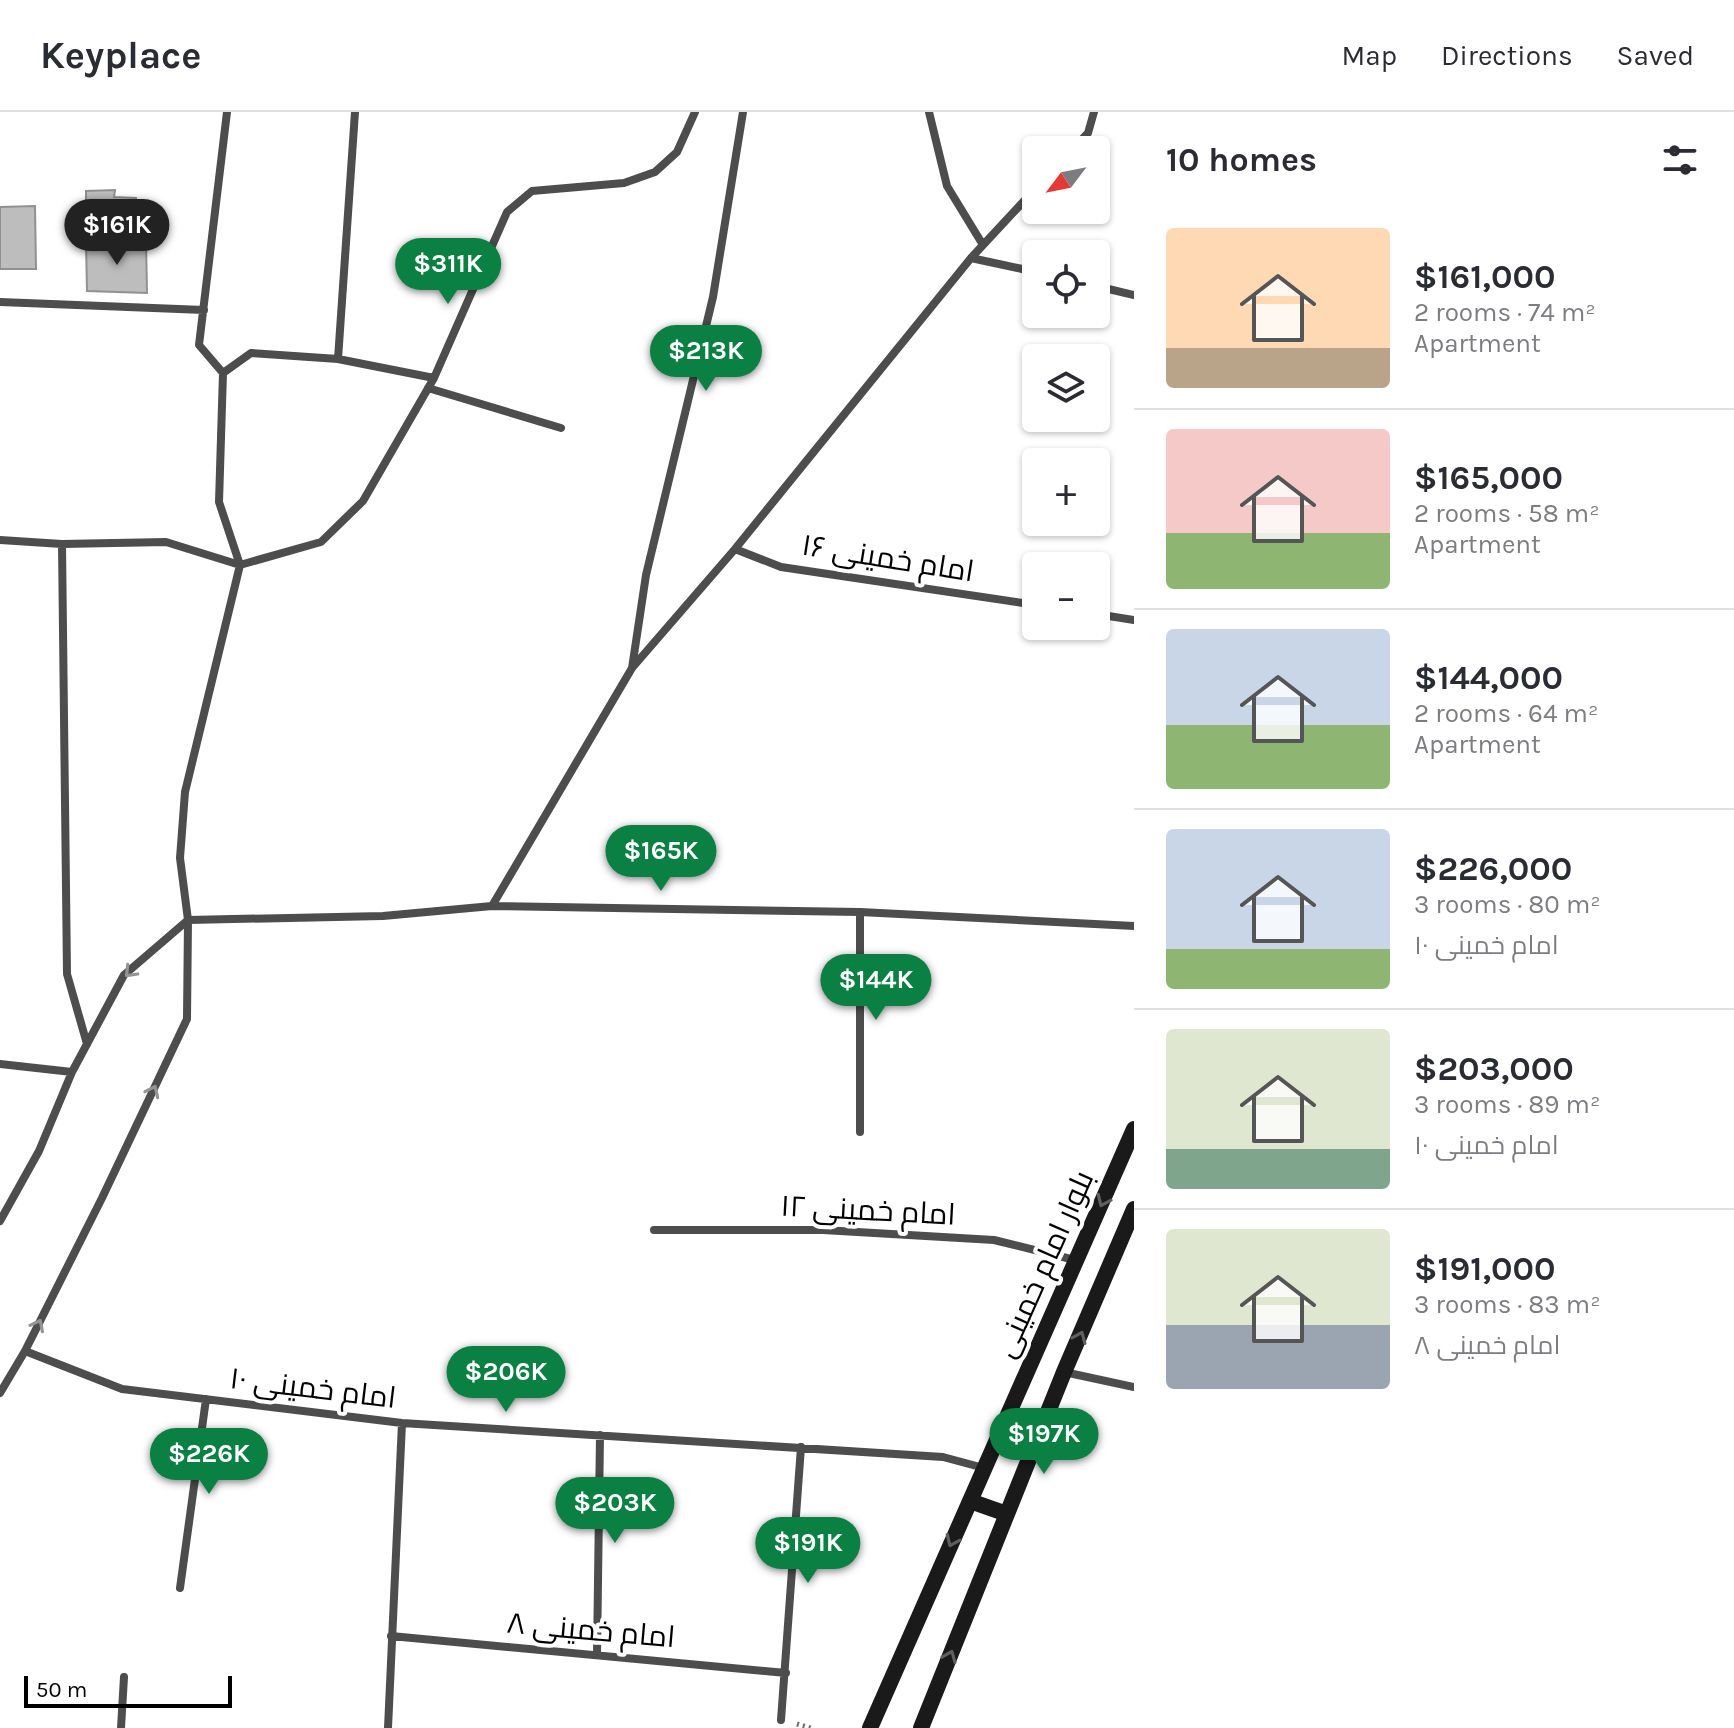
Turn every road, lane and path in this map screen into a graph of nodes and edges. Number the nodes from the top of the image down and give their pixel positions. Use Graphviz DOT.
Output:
graph roads {
  1 [pos="227,112"];
  2 [pos="355,112"];
  3 [pos="695,112"];
  4 [pos="743,112"];
  5 [pos="929,112"];
  6 [pos="1094,112"];
  7 [pos="1085,136"];
  8 [pos="1022,203"];
  9 [pos="983,245"];
  10 [pos="971,258"];
  11 [pos="1022,269"];
  12 [pos="1110,289"];
  13 [pos="1134,295"];
  14 [pos="0,302"];
  15 [pos="204,310"];
  16 [pos="338,359"];
  17 [pos="223,373"];
  18 [pos="434,378"];
  19 [pos="428,388"];
  20 [pos="561,428"];
  21 [pos="0,540"];
  22 [pos="62,544"];
  23 [pos="735,549"];
  24 [pos="240,565"];
  25 [pos="1022,603"];
  26 [pos="1110,616"];
  27 [pos="1134,620"];
  28 [pos="632,668"];
  29 [pos="492,906"];
  30 [pos="860,912"];
  31 [pos="188,920"];
  32 [pos="1134,926"];
  33 [pos="87,1044"];
  34 [pos="0,1064"];
  35 [pos="72,1072"];
  36 [pos="1134,1129"];
  37 [pos="860,1132"];
  38 [pos="1134,1209"];
  39 [pos="0,1221"];
  40 [pos="654,1230"];
  41 [pos="1076,1261"];
  42 [pos="25,1351"];
  43 [pos="1064,1372"];
  44 [pos="1134,1387"];
  45 [pos="0,1393"];
  46 [pos="206,1399"];
  47 [pos="402,1423"];
  48 [pos="600,1435"];
  49 [pos="801,1447"];
  50 [pos="984,1468"];
  51 [pos="970,1501"];
  52 [pos="1007,1514"];
  53 [pos="180,1588"];
  54 [pos="391,1636"];
  55 [pos="597,1655"];
  56 [pos="786,1673"];
  57 [pos="124,1677"];
  58 [pos="781,1720"];
  59 [pos="121,1728"];
  60 [pos="388,1728"];
  61 [pos="870,1728"];
  62 [pos="921,1728"];
  1 -- 15 [label="street"];
  2 -- 16 [label="street"];
  3 -- 18 [label="street"];
  4 -- 28 [label="street"];
  5 -- 9 [label="street"];
  6 -- 7 [label="street"];
  8 -- 9 [label="street"];
  9 -- 10 [label="street"];
  10 -- 11 [label="street"];
  10 -- 23 [label="street"];
  12 -- 13 [label="street"];
  14 -- 15 [label="street"];
  15 -- 17 [label="street"];
  16 -- 17 [label="street"];
  16 -- 18 [label="street"];
  17 -- 24 [label="street"];
  18 -- 19 [label="street"];
  19 -- 20 [label="street"];
  19 -- 24 [label="street"];
  21 -- 22 [label="street"];
  22 -- 24 [label="street"];
  22 -- 33 [label="street"];
  23 -- 25 [label="street, امام خمینی ۱۶"];
  23 -- 28 [label="street"];
  24 -- 31 [label="street"];
  26 -- 27 [label="street"];
  28 -- 29 [label="street"];
  29 -- 30 [label="street"];
  29 -- 31 [label="street"];
  30 -- 32 [label="street"];
  30 -- 37 [label="street"];
  31 -- 33 [label="street, one-way"];
  42 -- 31 [label="street, one-way"];
  33 -- 35 [label="street"];
  34 -- 35 [label="street"];
  35 -- 39 [label="street"];
  36 -- 41 [label="main road, بلوار امام خمینی, one-way"];
  43 -- 38 [label="main road, بلوار امام خمینی, one-way"];
  40 -- 41 [label="street, امام خمینی ۱۲"];
  41 -- 50 [label="main road, بلوار امام خمینی"];
  42 -- 45 [label="street"];
  42 -- 46 [label="street, امام خمینی ۱۰"];
  43 -- 44 [label="street"];
  43 -- 52 [label="main road, بلوار امام خمینی"];
  46 -- 47 [label="street, امام خمینی ۱۰"];
  46 -- 53 [label="street"];
  47 -- 48 [label="street, امام خمینی ۱۰"];
  47 -- 54 [label="street"];
  48 -- 49 [label="street, امام خمینی ۱۰"];
  48 -- 55 [label="street"];
  49 -- 50 [label="street, امام خمینی ۱۰"];
  49 -- 56 [label="street"];
  50 -- 51 [label="main road, بلوار امام خمینی"];
  51 -- 52 [label="main road"];
  51 -- 61 [label="main road, بلوار امام خمینی, one-way"];
  62 -- 52 [label="main road, بلوار امام خمینی, one-way"];
  54 -- 55 [label="street, امام خمینی ۸"];
  54 -- 60 [label="street"];
  55 -- 56 [label="street, امام خمینی ۸"];
  56 -- 58 [label="street"];
  57 -- 59 [label="street"];
}
